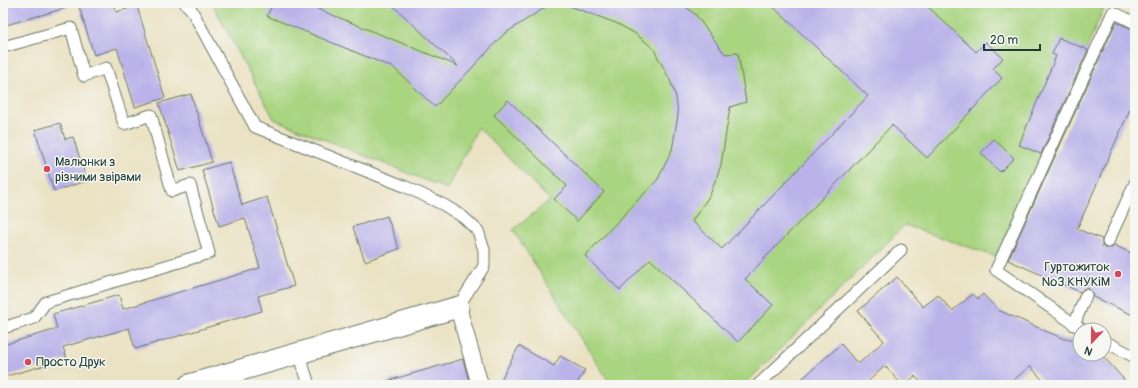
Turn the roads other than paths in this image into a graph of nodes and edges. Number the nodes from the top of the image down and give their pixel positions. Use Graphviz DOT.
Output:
graph roads {
  1 [pos="185,3"];
  2 [pos="1135,23"];
  3 [pos="3,47"];
  4 [pos="1135,183"];
  5 [pos="1108,242"];
  6 [pos="901,250"];
  7 [pos="1086,295"];
  8 [pos="458,307"];
  9 [pos="1079,322"];
  10 [pos="1072,324"];
  11 [pos="3,328"];
  12 [pos="1112,345"];
  13 [pos="299,353"];
  14 [pos="1135,357"];
  15 [pos="189,385"];
  16 [pos="309,385"];
  17 [pos="480,385"];
  18 [pos="758,385"];
  1 -- 8 [label="lane"];
  2 -- 10 [label="lane"];
  3 -- 11 [label="lane"];
  4 -- 5 [label="lane"];
  6 -- 18 [label="lane"];
  7 -- 9 [label="lane"];
  8 -- 13 [label="street"];
  8 -- 17 [label="street"];
  12 -- 14 [label="lane"];
  13 -- 15 [label="street"];
  13 -- 16 [label="lane"];
}
